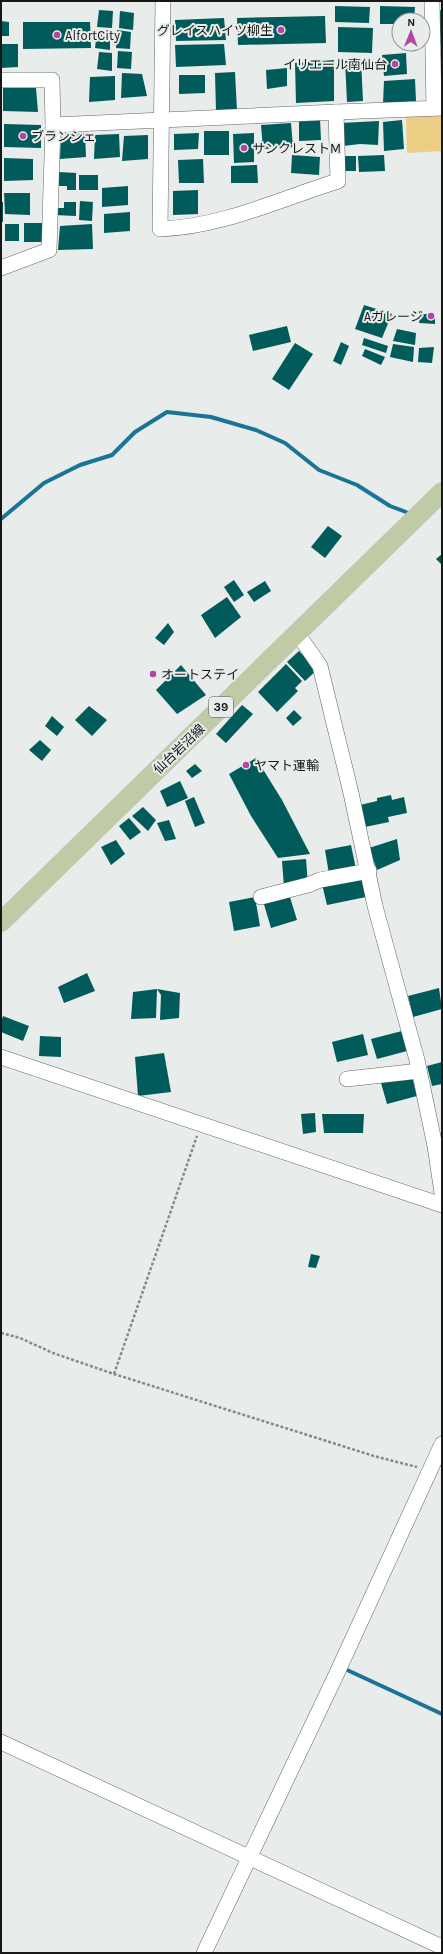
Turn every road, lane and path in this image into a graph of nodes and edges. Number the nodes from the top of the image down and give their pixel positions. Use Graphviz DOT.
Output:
graph roads {
  1 [pos="163,1"];
  2 [pos="432,1"];
  3 [pos="437,49"];
  4 [pos="1,80"];
  5 [pos="438,108"];
  6 [pos="336,112"];
  7 [pos="160,120"];
  8 [pos="53,125"];
  9 [pos="1,268"];
  10 [pos="441,497"];
  11 [pos="297,633"];
  12 [pos="368,871"];
  13 [pos="261,897"];
  14 [pos="1,922"];
  15 [pos="1,1057"];
  16 [pos="419,1071"];
  17 [pos="347,1078"];
  18 [pos="201,1124"];
  19 [pos="442,1194"];
  20 [pos="442,1205"];
  21 [pos="1,1333"];
  22 [pos="114,1374"];
  23 [pos="442,1444"];
  24 [pos="428,1470"];
  25 [pos="1,1742"];
  26 [pos="249,1857"];
  27 [pos="442,1947"];
  28 [pos="204,1953"];
  1 -- 7 [label="street"];
  2 -- 3 [label="street"];
  3 -- 5 [label="street"];
  4 -- 8 [label="street"];
  5 -- 6 [label="street"];
  6 -- 7 [label="street"];
  6 -- 7 [label="street"];
  7 -- 8 [label="street"];
  8 -- 9 [label="street"];
  10 -- 11 [label="main road, 仙台岩沼線 / 39"];
  11 -- 12 [label="street"];
  11 -- 14 [label="main road, 仙台岩沼線 / 39"];
  12 -- 13 [label="street"];
  12 -- 16 [label="street"];
  15 -- 18 [label="street"];
  16 -- 17 [label="street"];
  16 -- 19 [label="street"];
  18 -- 20 [label="street"];
  18 -- 22 [label="path"];
  21 -- 22 [label="path"];
  22 -- 24 [label="path"];
  23 -- 24 [label="street"];
  24 -- 26 [label="street"];
  25 -- 26 [label="street"];
  26 -- 27 [label="street"];
  26 -- 28 [label="street"];
}
